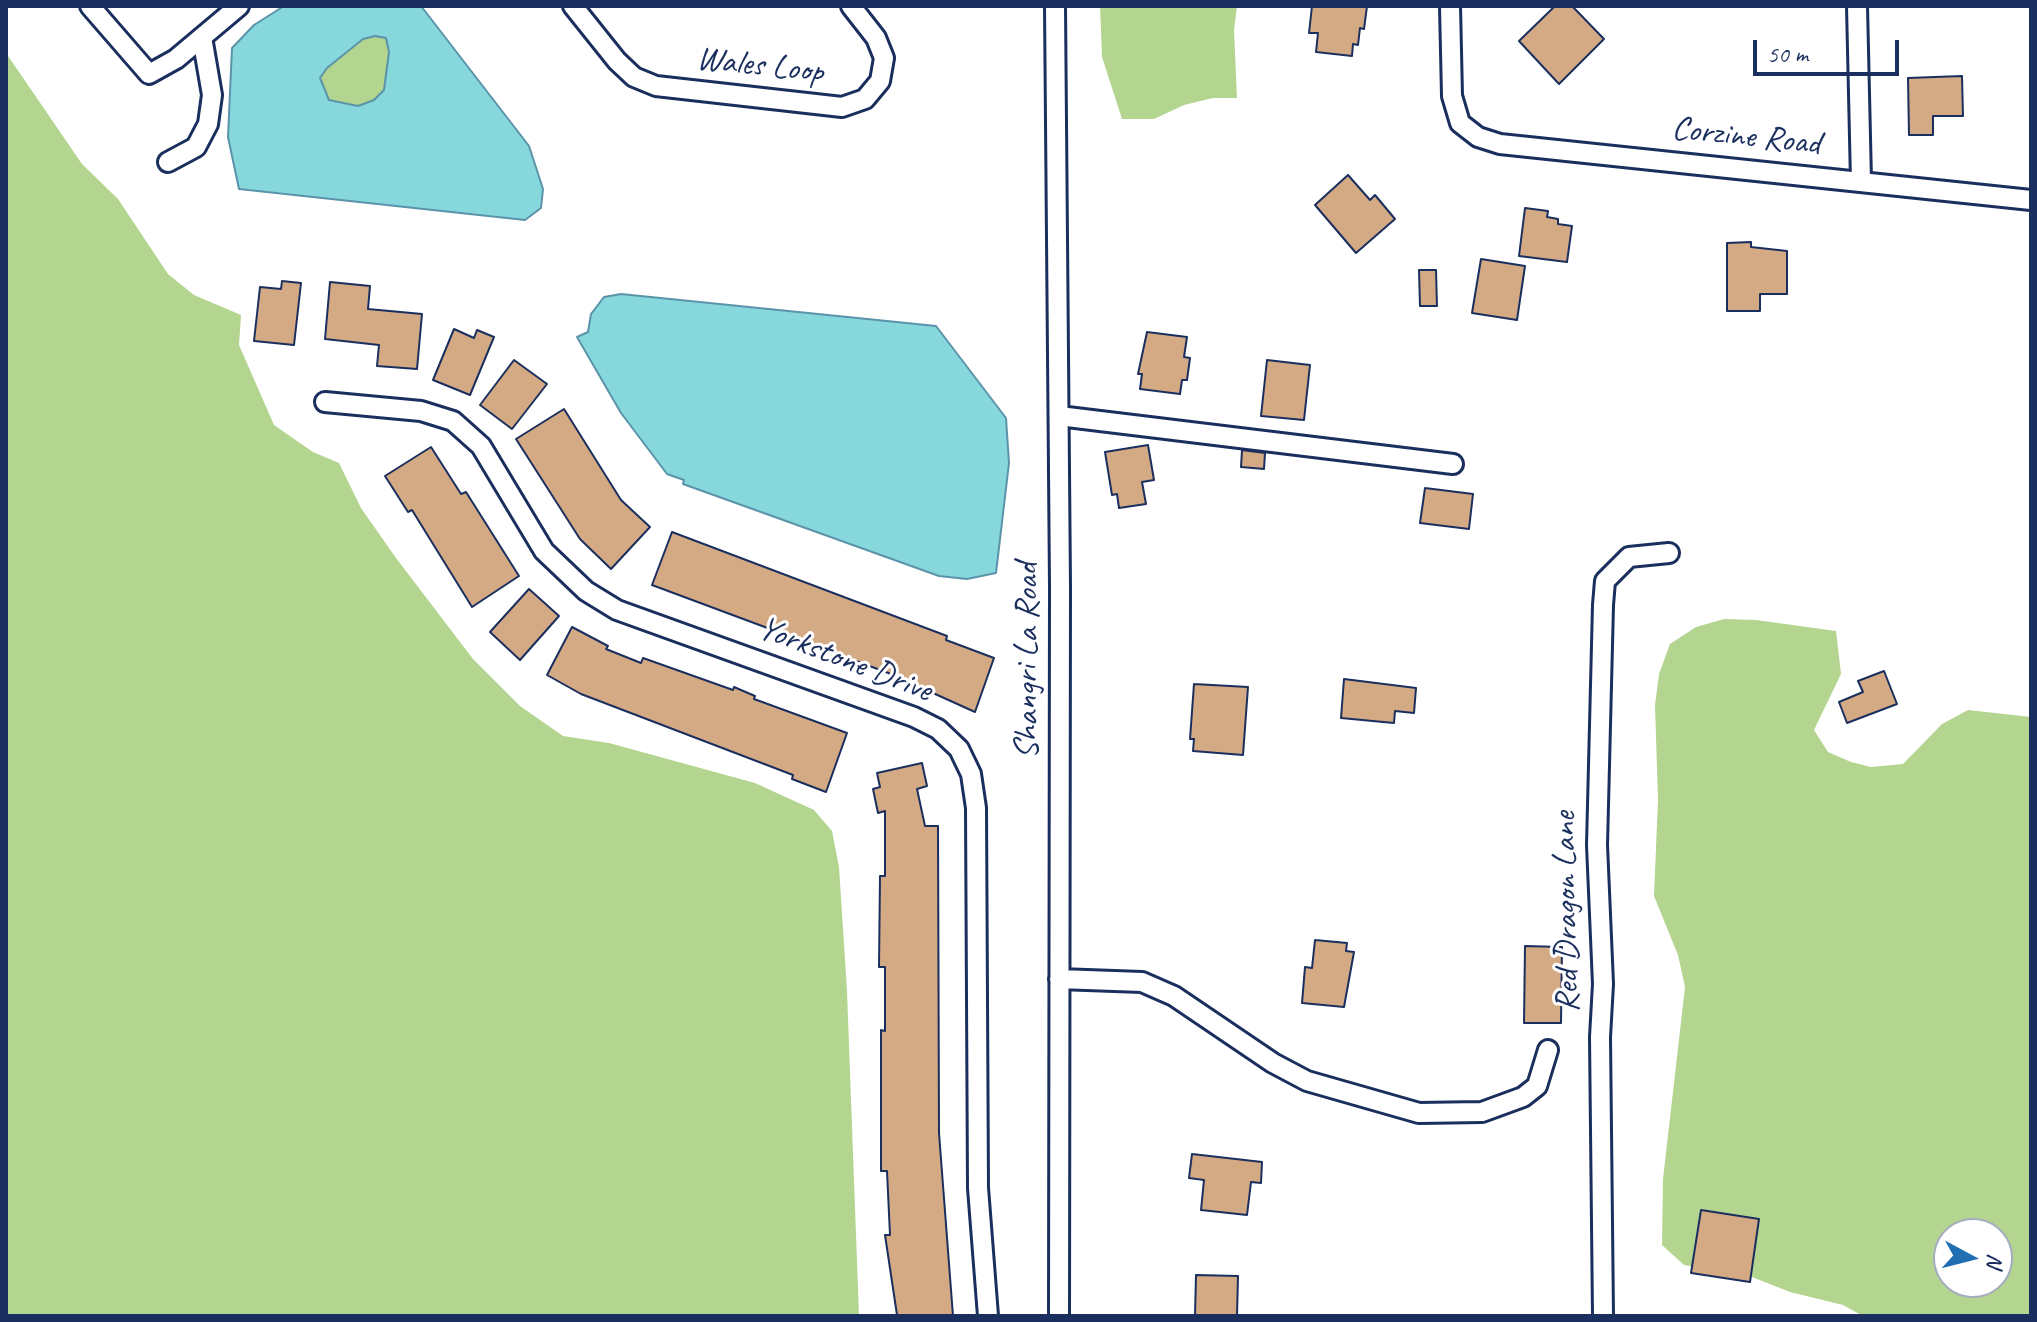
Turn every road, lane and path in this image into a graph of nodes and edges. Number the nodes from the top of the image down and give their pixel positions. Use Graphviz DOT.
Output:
graph roads {
  1 [pos="90,6"];
  2 [pos="239,6"];
  3 [pos="573,6"];
  4 [pos="851,6"];
  5 [pos="1055,6"];
  6 [pos="1450,6"];
  7 [pos="1857,6"];
  8 [pos="218,12"];
  9 [pos="202,37"];
  10 [pos="168,162"];
  11 [pos="1861,181"];
  12 [pos="2031,200"];
  13 [pos="325,402"];
  14 [pos="1059,416"];
  15 [pos="1453,464"];
  16 [pos="1669,553"];
  17 [pos="1059,979"];
  18 [pos="1548,1050"];
  19 [pos="988,1316"];
  20 [pos="1059,1316"];
  21 [pos="1603,1316"];
  1 -- 9 [label="street"];
  2 -- 8 [label="street"];
  3 -- 4 [label="street, Wales Loop"];
  5 -- 14 [label="street, Shangri La Road"];
  6 -- 11 [label="street, Corzine Road"];
  7 -- 11 [label="street"];
  8 -- 9 [label="street"];
  9 -- 10 [label="street"];
  11 -- 12 [label="street, Corzine Road"];
  13 -- 19 [label="street, Yorkstone Drive"];
  14 -- 15 [label="street"];
  14 -- 17 [label="street, Shangri La Road"];
  16 -- 21 [label="street, Red Dragon Lane"];
  17 -- 18 [label="street"];
  17 -- 20 [label="street, Shangri La Road"];
}
